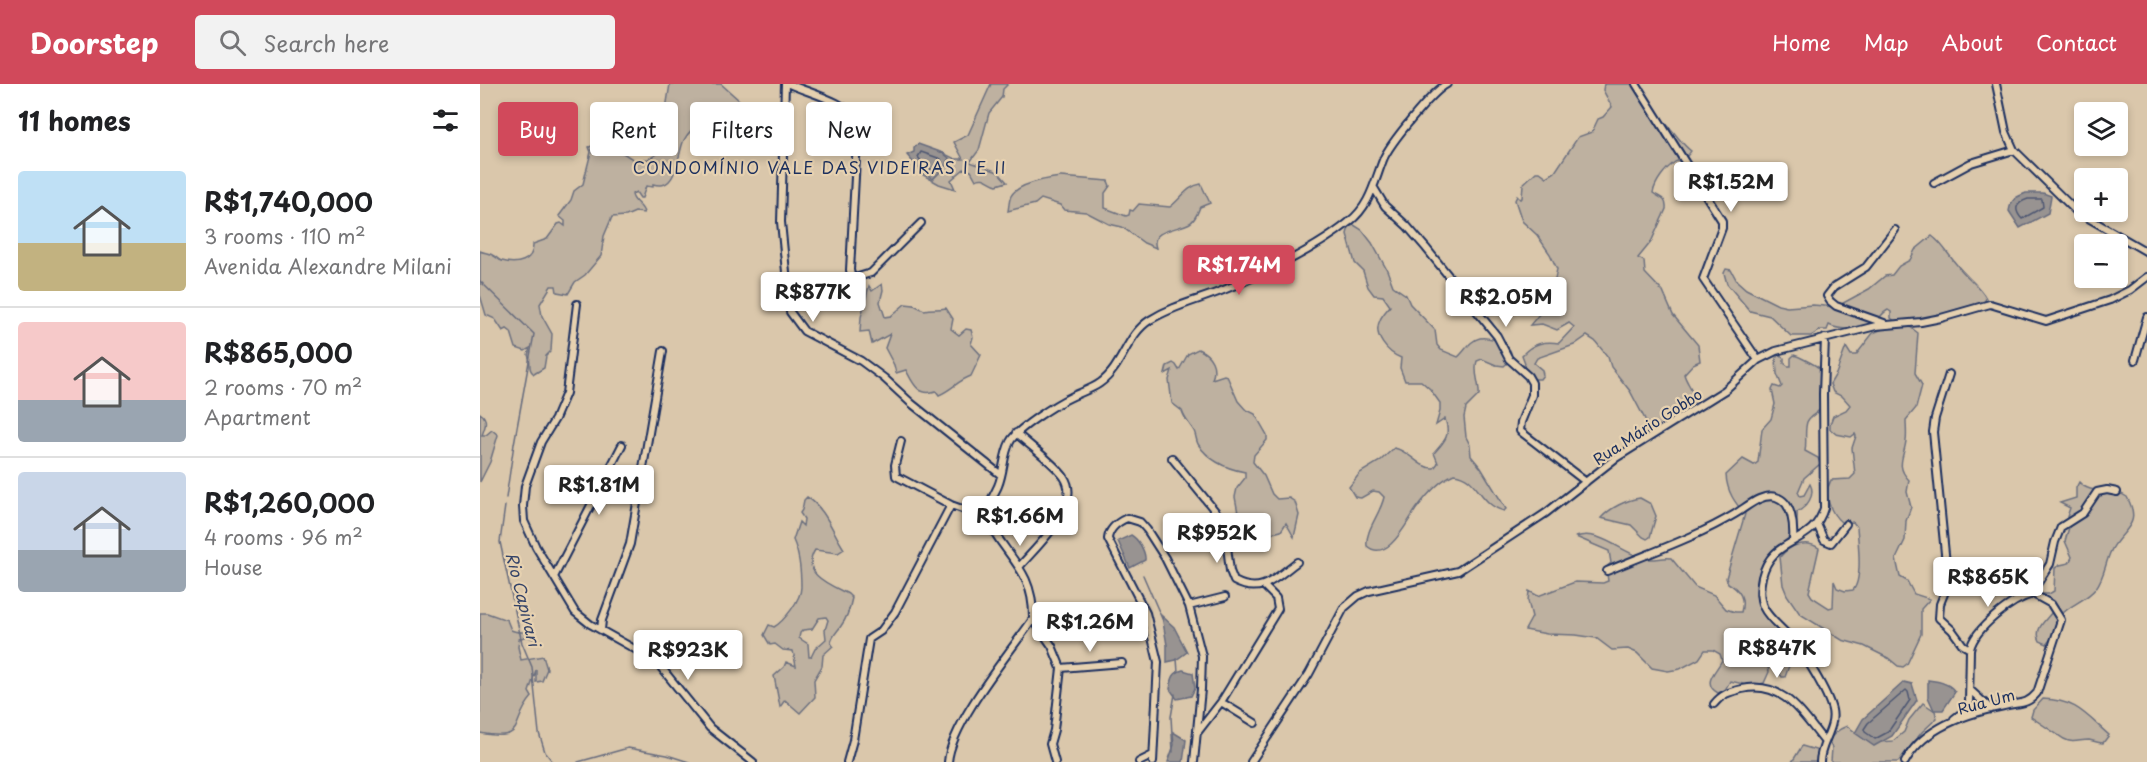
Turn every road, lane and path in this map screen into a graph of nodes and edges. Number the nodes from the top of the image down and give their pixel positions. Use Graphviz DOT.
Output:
graph roads {
  1 [pos="787,84"];
  2 [pos="1448,84"];
  3 [pos="1636,84"];
  4 [pos="1996,84"];
  5 [pos="2014,150"];
  6 [pos="1934,183"];
  7 [pos="1374,188"];
  8 [pos="921,223"];
  9 [pos="1895,230"];
  10 [pos="2147,252"];
  11 [pos="2147,277"];
  12 [pos="577,304"];
  13 [pos="2147,316"];
  14 [pos="1887,324"];
  15 [pos="1825,338"];
  16 [pos="663,351"];
  17 [pos="1758,360"];
  18 [pos="2135,360"];
  19 [pos="1948,374"];
  20 [pos="1016,433"];
  21 [pos="901,441"];
  22 [pos="622,445"];
  23 [pos="1172,458"];
  24 [pos="1001,475"];
  25 [pos="1586,482"];
  26 [pos="2117,492"];
  27 [pos="951,505"];
  28 [pos="987,518"];
  29 [pos="1817,524"];
  30 [pos="1846,524"];
  31 [pos="1794,527"];
  32 [pos="1804,536"];
  33 [pos="1792,541"];
  34 [pos="1297,562"];
  35 [pos="1020,566"];
  36 [pos="1607,571"];
  37 [pos="554,577"];
  38 [pos="1264,586"];
  39 [pos="2033,594"];
  40 [pos="1225,597"];
  41 [pos="1189,606"];
  42 [pos="1034,619"];
  43 [pos="601,630"];
  44 [pos="1970,650"];
  45 [pos="1122,663"];
  46 [pos="1061,668"];
  47 [pos="1971,690"];
  48 [pos="1221,702"];
  49 [pos="1714,704"];
  50 [pos="1990,709"];
  51 [pos="1255,723"];
  52 [pos="1949,723"];
  53 [pos="1197,733"];
  54 [pos="1824,741"];
  55 [pos="1153,758"];
  56 [pos="753,762"];
  57 [pos="848,762"];
  58 [pos="948,762"];
  59 [pos="1055,762"];
  60 [pos="1139,762"];
  61 [pos="1194,762"];
  62 [pos="1251,762"];
  63 [pos="1820,762"];
  64 [pos="1905,762"];
  1 -- 8 [label="street"];
  1 -- 24 [label="street"];
  2 -- 7 [label="street"];
  3 -- 17 [label="street"];
  4 -- 5 [label="street"];
  5 -- 6 [label="street"];
  5 -- 10 [label="street"];
  7 -- 20 [label="street"];
  7 -- 25 [label="street"];
  9 -- 14 [label="street"];
  11 -- 14 [label="street, Rua Mário Gobbo"];
  12 -- 37 [label="street"];
  13 -- 18 [label="street"];
  14 -- 15 [label="street, Rua Mário Gobbo"];
  15 -- 17 [label="street, Rua Mário Gobbo"];
  15 -- 29 [label="street"];
  16 -- 43 [label="street"];
  17 -- 25 [label="street, Rua Mário Gobbo"];
  19 -- 44 [label="street"];
  20 -- 24 [label="street"];
  20 -- 35 [label="street"];
  21 -- 27 [label="street"];
  22 -- 37 [label="street"];
  23 -- 38 [label="street"];
  24 -- 28 [label="street"];
  25 -- 62 [label="street, Rua Mário Gobbo"];
  26 -- 39 [label="street"];
  27 -- 28 [label="street"];
  27 -- 57 [label="street"];
  28 -- 35 [label="street"];
  29 -- 30 [label="street"];
  29 -- 32 [label="street"];
  31 -- 32 [label="street"];
  31 -- 33 [label="street"];
  31 -- 36 [label="street"];
  32 -- 33 [label="street"];
  33 -- 54 [label="street"];
  34 -- 38 [label="street"];
  35 -- 42 [label="street"];
  37 -- 43 [label="street"];
  38 -- 48 [label="street"];
  39 -- 44 [label="street"];
  39 -- 50 [label="street, Rua Um"];
  40 -- 41 [label="street"];
  41 -- 53 [label="street"];
  41 -- 55 [label="street"];
  42 -- 46 [label="street"];
  42 -- 58 [label="street"];
  43 -- 56 [label="street"];
  44 -- 47 [label="street"];
  45 -- 46 [label="street"];
  46 -- 59 [label="street"];
  47 -- 50 [label="street"];
  47 -- 52 [label="street"];
  48 -- 51 [label="street"];
  48 -- 53 [label="street"];
  49 -- 54 [label="street"];
  50 -- 52 [label="street, Rua Um"];
  52 -- 64 [label="street, Rua Um"];
  53 -- 61 [label="street"];
  54 -- 63 [label="street"];
  55 -- 60 [label="street"];
}
